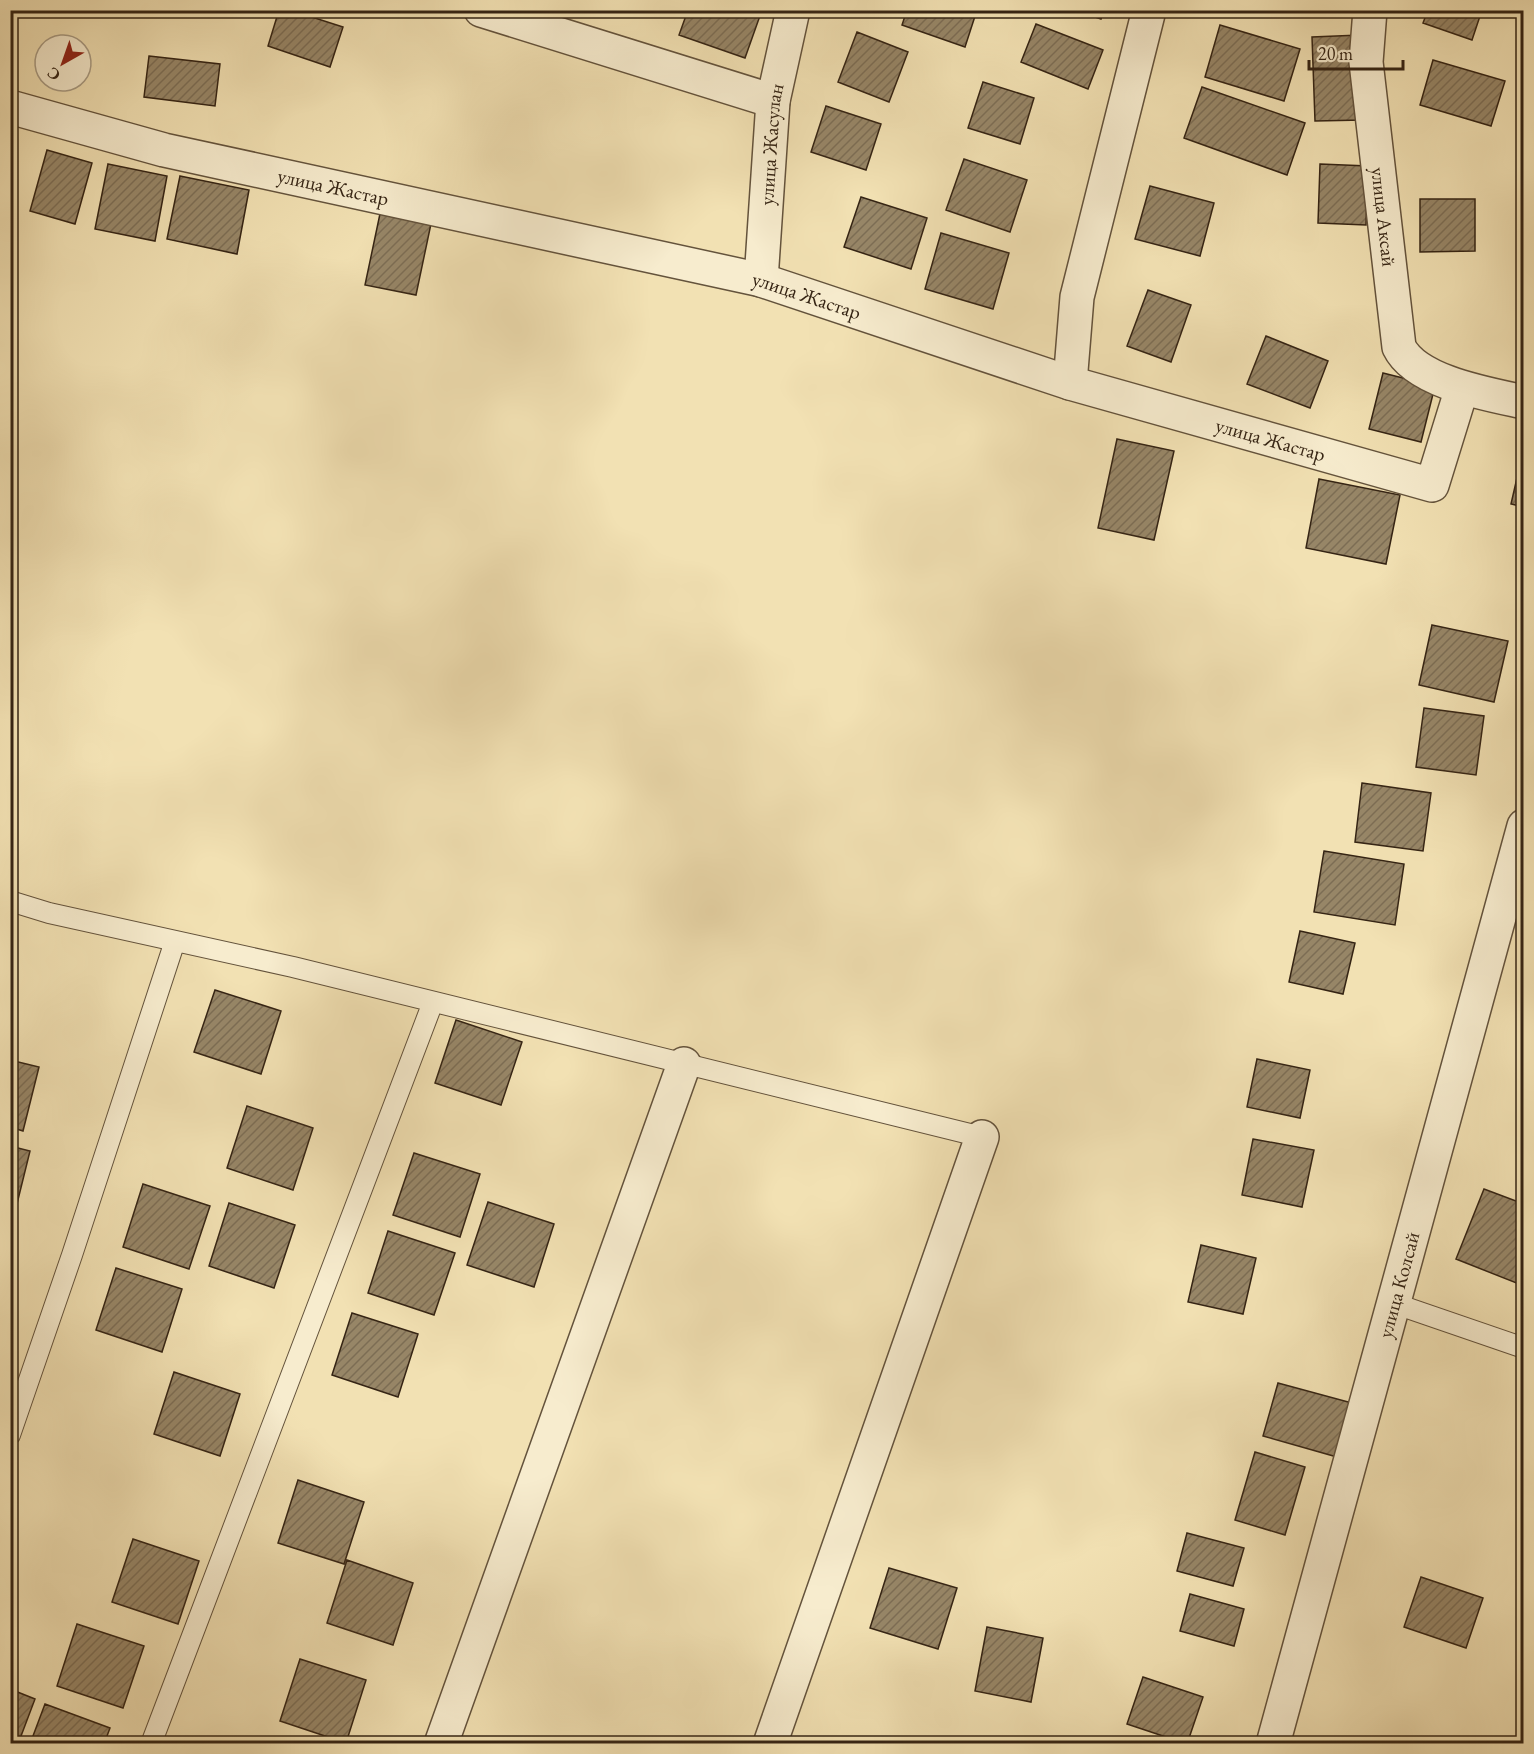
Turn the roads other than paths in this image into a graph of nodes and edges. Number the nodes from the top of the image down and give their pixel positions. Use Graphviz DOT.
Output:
graph roads {
  1 [pos="481,10"];
  2 [pos="794,10"];
  3 [pos="1149,10"];
  4 [pos="1370,10"];
  5 [pos="773,101"];
  6 [pos="10,107"];
  7 [pos="761,280"];
  8 [pos="1070,383"];
  9 [pos="1462,388"];
  10 [pos="1524,402"];
  11 [pos="1524,826"];
  12 [pos="10,901"];
  13 [pos="175,941"];
  14 [pos="433,1002"];
  15 [pos="684,1064"];
  16 [pos="982,1137"];
  17 [pos="1393,1303"];
  18 [pos="1524,1348"];
  19 [pos="10,1435"];
  20 [pos="151,1743"];
  21 [pos="441,1743"];
  22 [pos="770,1743"];
  23 [pos="1273,1743"];
  1 -- 5 [label="street"];
  2 -- 5 [label="street, улица Жасулан"];
  3 -- 8 [label="street"];
  4 -- 9 [label="street, улица Аксай"];
  5 -- 7 [label="street, улица Жасулан"];
  6 -- 7 [label="street, улица Жастар"];
  7 -- 8 [label="street, улица Жастар"];
  8 -- 9 [label="street, улица Жастар"];
  9 -- 10 [label="street"];
  11 -- 17 [label="street, улица Колсай"];
  12 -- 13 [label="lane"];
  13 -- 14 [label="lane"];
  13 -- 19 [label="lane"];
  14 -- 15 [label="lane"];
  14 -- 20 [label="lane"];
  15 -- 16 [label="lane"];
  15 -- 21 [label="street"];
  16 -- 22 [label="street"];
  17 -- 18 [label="lane"];
  17 -- 23 [label="street, улица Колсай"];
}
